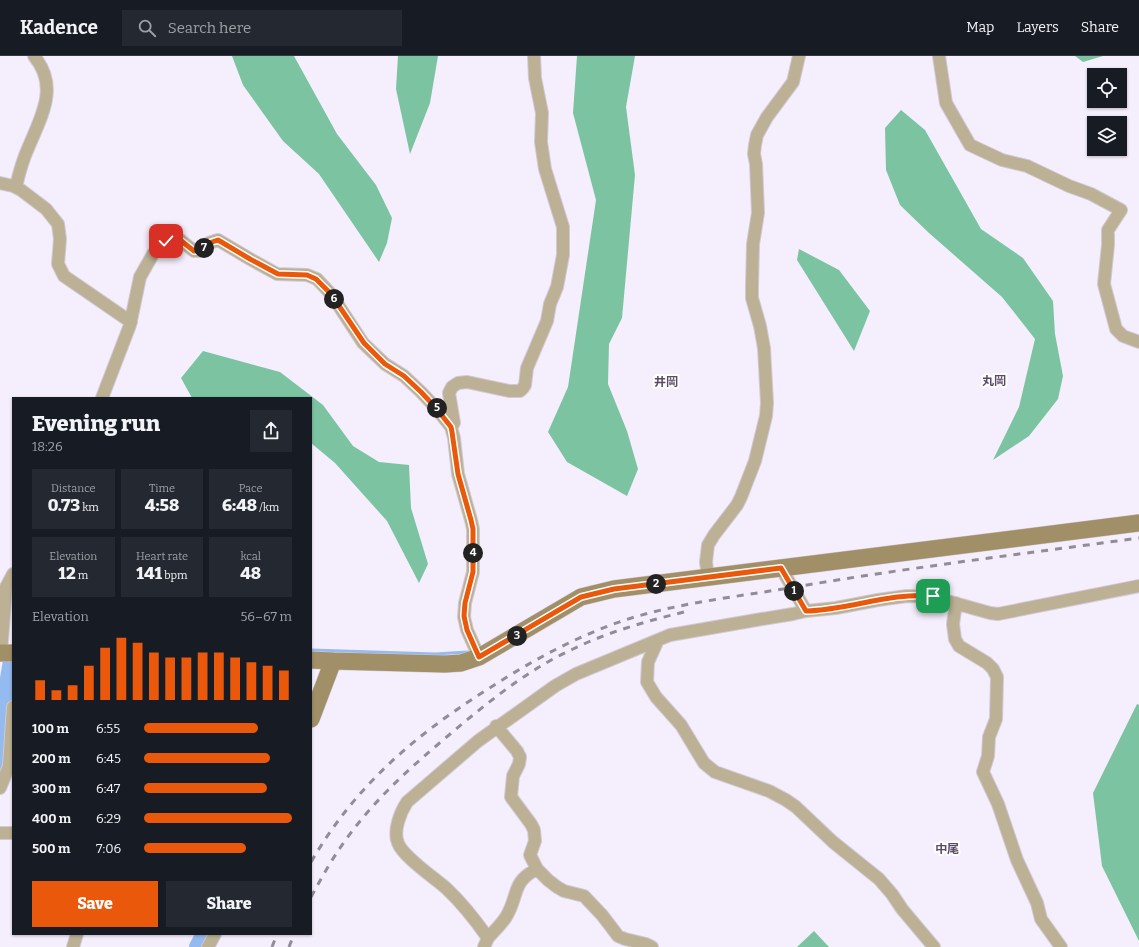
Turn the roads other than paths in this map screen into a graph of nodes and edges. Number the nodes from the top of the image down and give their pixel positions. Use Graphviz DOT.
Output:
graph roads {
  1 [pos="34,56"];
  2 [pos="534,56"];
  3 [pos="799,56"];
  4 [pos="939,56"];
  5 [pos="0,183"];
  6 [pos="16,187"];
  7 [pos="131,322"];
  8 [pos="1139,342"];
  9 [pos="102,397"];
  10 [pos="451,427"];
  11 [pos="1139,523"];
  12 [pos="781,568"];
  13 [pos="12,576"];
  14 [pos="708,577"];
  15 [pos="1139,586"];
  16 [pos="956,603"];
  17 [pos="806,611"];
  18 [pos="658,640"];
  19 [pos="477,652"];
  20 [pos="5,653"];
  21 [pos="312,660"];
  22 [pos="333,661"];
  23 [pos="312,716"];
  24 [pos="12,719"];
  25 [pos="496,726"];
  26 [pos="0,788"];
  27 [pos="0,833"];
  28 [pos="12,833"];
  29 [pos="537,869"];
  30 [pos="77,935"];
  31 [pos="214,935"];
  32 [pos="486,943"];
  33 [pos="73,947"];
  34 [pos="208,947"];
  35 [pos="652,947"];
  36 [pos="934,947"];
  37 [pos="1061,947"];
  1 -- 6 [label="street"];
  2 -- 10 [label="street"];
  3 -- 14 [label="street"];
  4 -- 8 [label="street"];
  5 -- 6 [label="street"];
  6 -- 7 [label="street"];
  7 -- 9 [label="street"];
  7 -- 10 [label="street"];
  10 -- 19 [label="street"];
  11 -- 12 [label="street"];
  12 -- 14 [label="street"];
  12 -- 17 [label="street"];
  13 -- 20 [label="street"];
  14 -- 19 [label="street"];
  15 -- 16 [label="street"];
  16 -- 17 [label="street"];
  16 -- 37 [label="street"];
  17 -- 18 [label="street"];
  18 -- 25 [label="street"];
  18 -- 36 [label="street"];
  19 -- 22 [label="street"];
  21 -- 22 [label="street"];
  22 -- 23 [label="street"];
  24 -- 26 [label="street"];
  25 -- 29 [label="street"];
  25 -- 32 [label="street"];
  27 -- 28 [label="street"];
  29 -- 32 [label="street"];
  29 -- 35 [label="street"];
  30 -- 33 [label="street"];
  31 -- 34 [label="street"];
}
